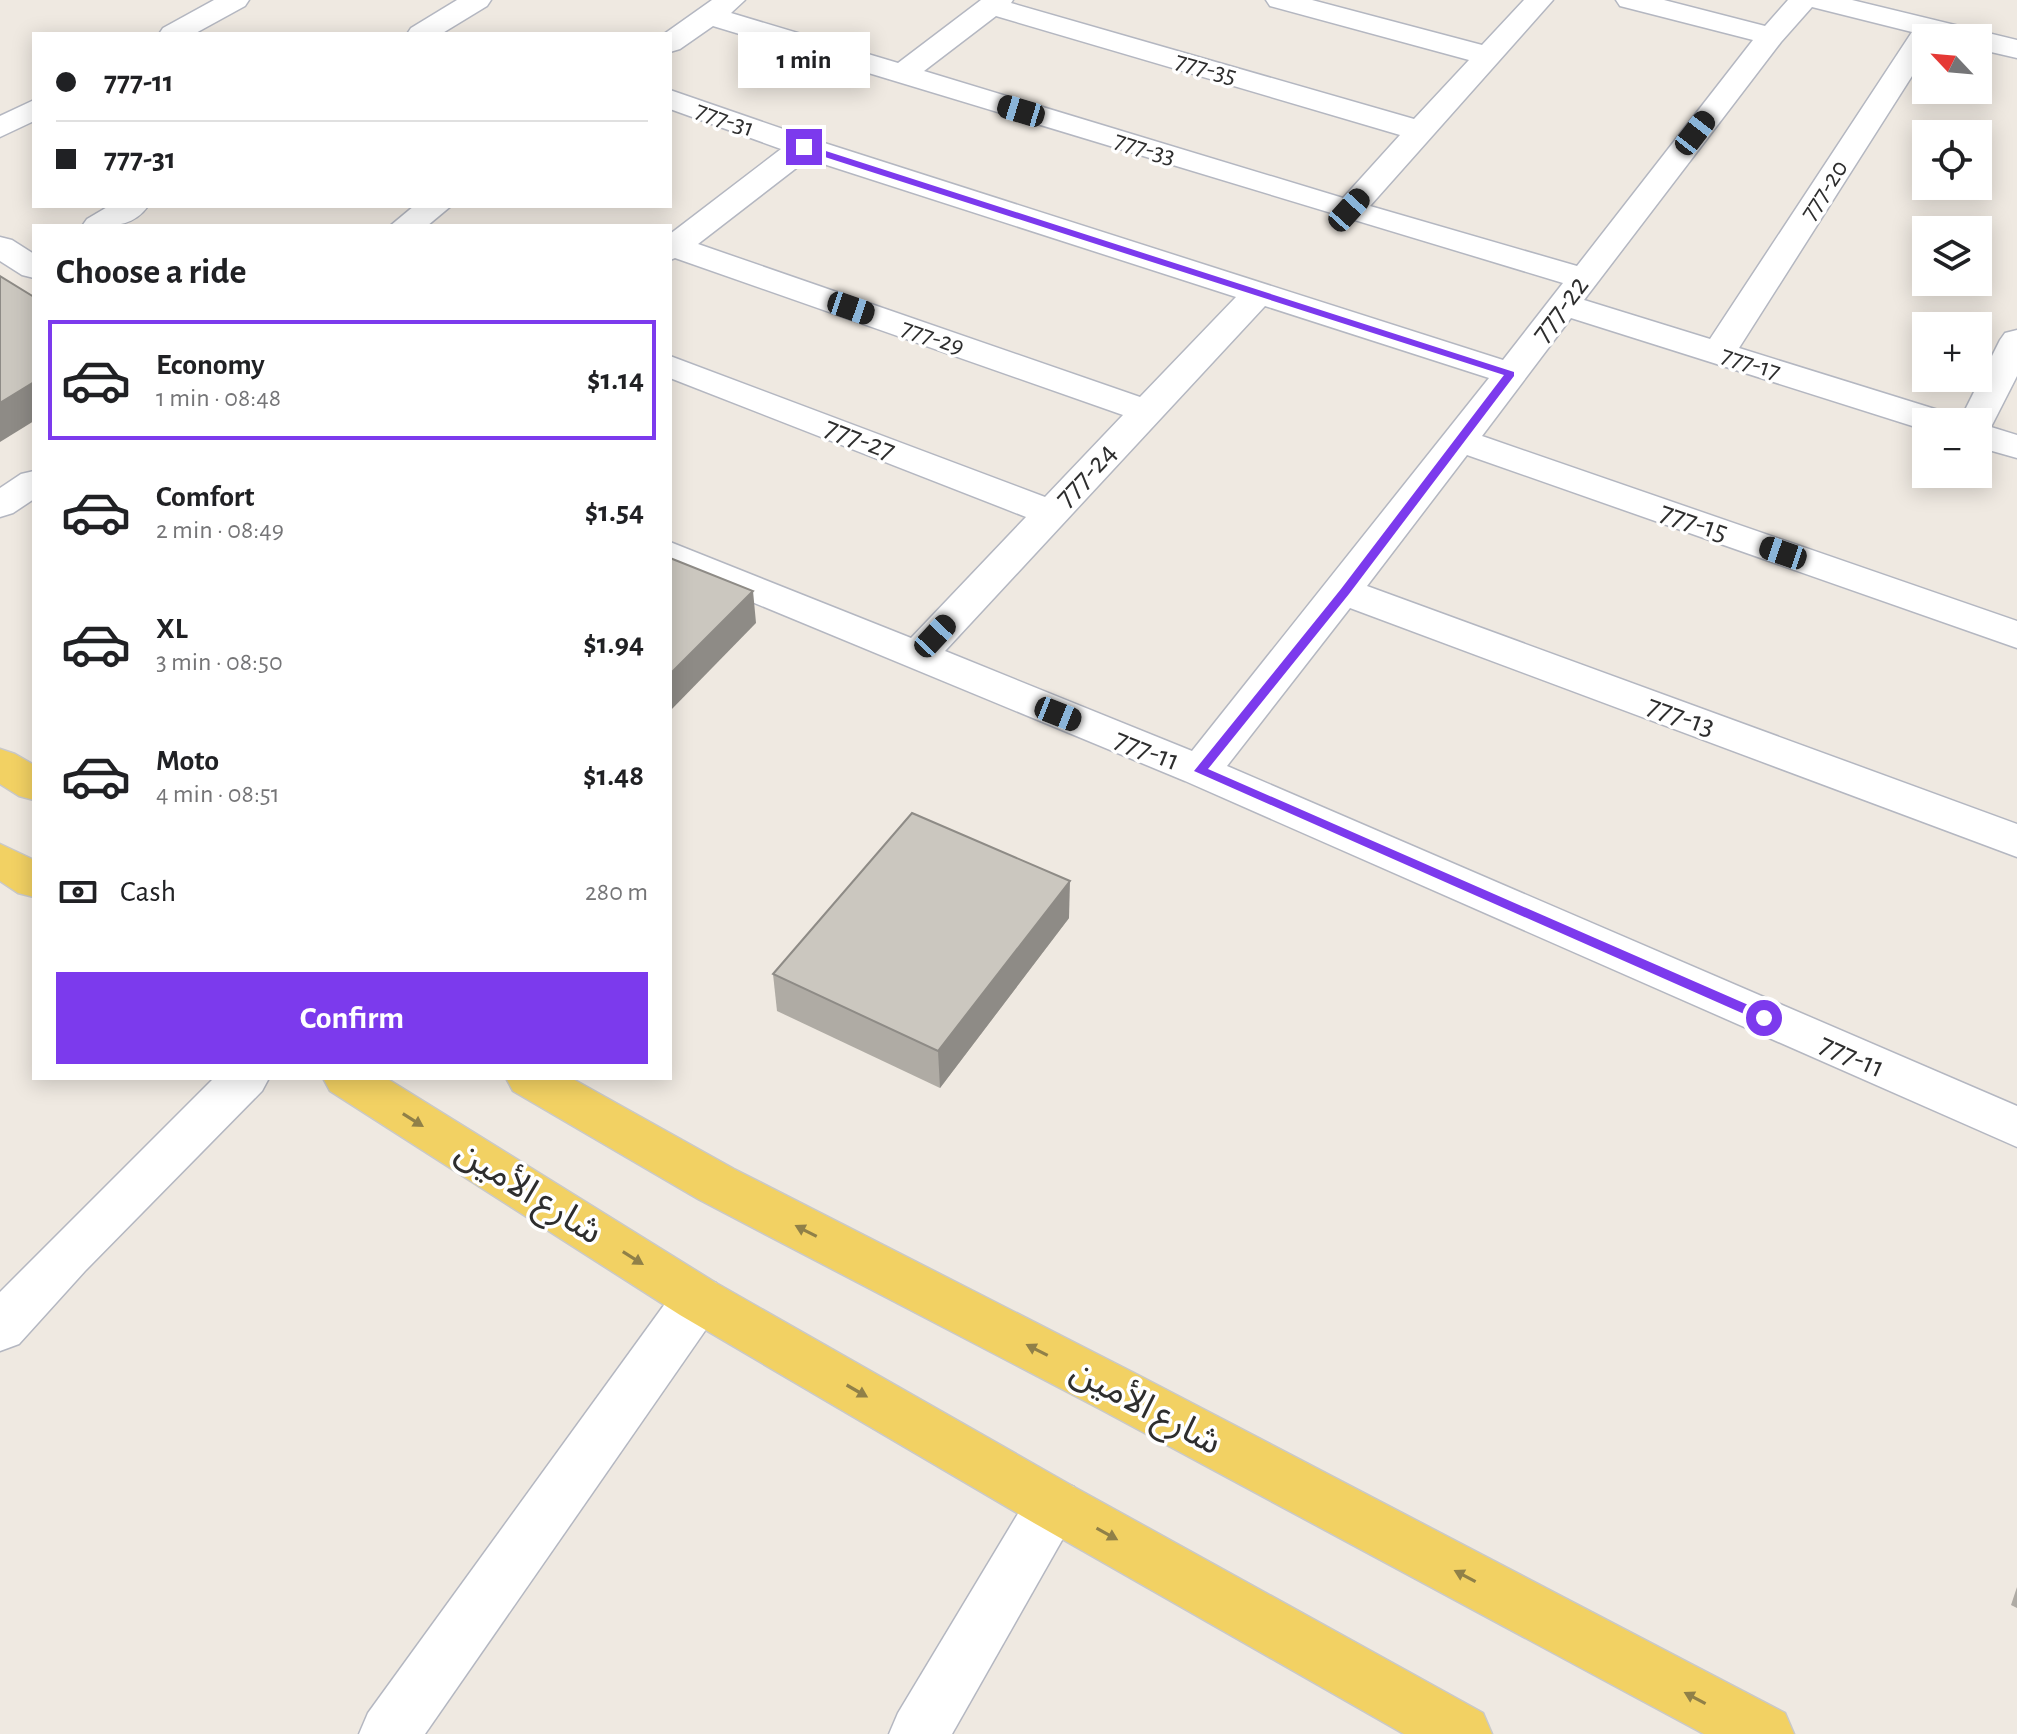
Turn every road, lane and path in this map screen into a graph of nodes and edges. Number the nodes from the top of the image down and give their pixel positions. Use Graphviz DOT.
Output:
graph roads {
  1 [pos="235,0"];
  2 [pos="477,0"];
  3 [pos="1280,0"];
  4 [pos="1539,0"];
  5 [pos="1630,0"];
  6 [pos="1803,0"];
  7 [pos="1817,0"];
  8 [pos="995,3"];
  9 [pos="720,8"];
  10 [pos="1917,24"];
  11 [pos="177,32"];
  12 [pos="424,32"];
  13 [pos="1771,36"];
  14 [pos="672,42"];
  15 [pos="1992,43"];
  16 [pos="2017,49"];
  17 [pos="1912,53"];
  18 [pos="1488,56"];
  19 [pos="902,74"];
  20 [pos="672,100"];
  21 [pos="32,110"];
  22 [pos="0,128"];
  23 [pos="1421,131"];
  24 [pos="804,147"];
  25 [pos="129,208"];
  26 [pos="432,208"];
  27 [pos="1349,210"];
  28 [pos="101,224"];
  29 [pos="409,224"];
  30 [pos="0,247"];
  31 [pos="672,248"];
  32 [pos="32,265"];
  33 [pos="1573,292"];
  34 [pos="1257,294"];
  35 [pos="2017,340"];
  36 [pos="1719,352"];
  37 [pos="672,367"];
  38 [pos="1511,374"];
  39 [pos="1984,408"];
  40 [pos="1147,411"];
  41 [pos="1912,414"];
  42 [pos="1992,439"];
  43 [pos="1461,441"];
  44 [pos="2017,447"];
  45 [pos="32,483"];
  46 [pos="0,505"];
  47 [pos="1051,513"];
  48 [pos="672,555"];
  49 [pos="1345,592"];
  50 [pos="2017,635"];
  51 [pos="916,657"];
  52 [pos="0,764"];
  53 [pos="1200,771"];
  54 [pos="32,784"];
  55 [pos="2017,841"];
  56 [pos="0,860"];
  57 [pos="32,880"];
  58 [pos="243,1080"];
  59 [pos="350,1080"];
  60 [pos="534,1080"];
  61 [pos="2017,1127"];
  62 [pos="698,1299"];
  63 [pos="0,1328"];
  64 [pos="1054,1505"];
  65 [pos="389,1734"];
  66 [pos="919,1734"];
  67 [pos="1462,1734"];
  68 [pos="1764,1734"];
  1 -- 11 [label="street"];
  2 -- 12 [label="street"];
  3 -- 18 [label="street"];
  4 -- 18 [label="street"];
  5 -- 13 [label="street"];
  6 -- 13 [label="street, 777-22"];
  7 -- 10 [label="street"];
  8 -- 19 [label="street"];
  8 -- 23 [label="street, 777-35"];
  9 -- 14 [label="street"];
  9 -- 19 [label="street, 777-33"];
  13 -- 33 [label="street, 777-22"];
  15 -- 16 [label="street"];
  17 -- 36 [label="street, 777-20"];
  18 -- 23 [label="street"];
  19 -- 27 [label="street, 777-33"];
  20 -- 24 [label="street, 777-31"];
  21 -- 22 [label="street"];
  23 -- 27 [label="street"];
  24 -- 31 [label="street"];
  24 -- 34 [label="street, 777-31"];
  25 -- 28 [label="street"];
  26 -- 29 [label="street"];
  27 -- 33 [label="street, 777-33"];
  30 -- 32 [label="street"];
  31 -- 40 [label="street, 777-29"];
  33 -- 36 [label="street, 777-17"];
  33 -- 38 [label="street, 777-22"];
  34 -- 38 [label="street, 777-31"];
  34 -- 40 [label="street, 777-24"];
  35 -- 39 [label="street"];
  36 -- 41 [label="street, 777-17"];
  37 -- 47 [label="street, 777-27"];
  38 -- 43 [label="street, 777-22"];
  40 -- 47 [label="street, 777-24"];
  42 -- 44 [label="street"];
  43 -- 49 [label="street, 777-22"];
  43 -- 50 [label="street, 777-15"];
  45 -- 46 [label="street"];
  47 -- 51 [label="street, 777-24"];
  48 -- 51 [label="street, 777-11"];
  49 -- 53 [label="street, 777-22"];
  49 -- 55 [label="street, 777-13"];
  51 -- 53 [label="street, 777-11"];
  52 -- 54 [label="main road"];
  53 -- 61 [label="street, 777-11"];
  56 -- 57 [label="main road"];
  58 -- 63 [label="street"];
  59 -- 62 [label="main road, شارع الأمين, one-way"];
  68 -- 60 [label="main road, شارع الأمين, one-way"];
  62 -- 64 [label="main road, شارع الأمين, one-way"];
  62 -- 65 [label="street"];
  64 -- 66 [label="street"];
  64 -- 67 [label="main road, شارع الأمين, one-way"];
}
